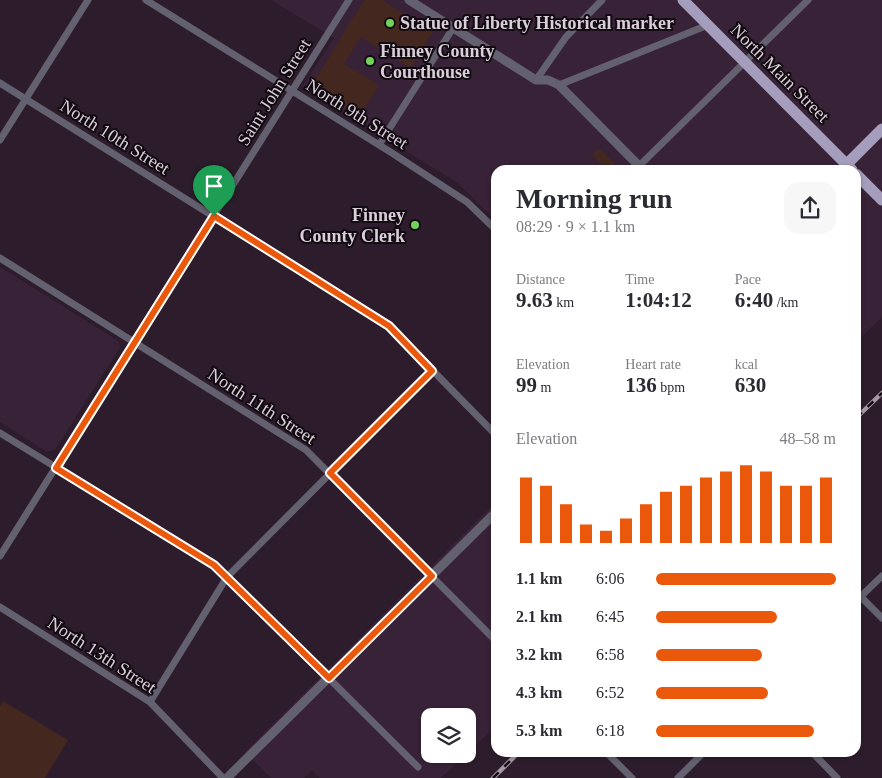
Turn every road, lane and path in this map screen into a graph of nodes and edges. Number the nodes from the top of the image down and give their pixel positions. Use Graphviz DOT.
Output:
graph roads {
  1 [pos="88,0"];
  2 [pos="146,0"];
  3 [pos="349,0"];
  4 [pos="602,0"];
  5 [pos="683,0"];
  6 [pos="808,0"];
  7 [pos="413,1"];
  8 [pos="708,25"];
  9 [pos="453,28"];
  10 [pos="744,62"];
  11 [pos="536,80"];
  12 [pos="0,83"];
  13 [pos="559,84"];
  14 [pos="292,91"];
  15 [pos="26,99"];
  16 [pos="882,129"];
  17 [pos="0,140"];
  18 [pos="379,145"];
  19 [pos="638,165"];
  20 [pos="644,165"];
  21 [pos="844,165"];
  22 [pos="850,165"];
  23 [pos="861,179"];
  24 [pos="882,200"];
  25 [pos="214,216"];
  26 [pos="491,225"];
  27 [pos="0,258"];
  28 [pos="135,342"];
  29 [pos="432,371"];
  30 [pos="491,430"];
  31 [pos="0,433"];
  32 [pos="56,468"];
  33 [pos="330,473"];
  34 [pos="491,517"];
  35 [pos="0,556"];
  36 [pos="432,576"];
  37 [pos="882,576"];
  38 [pos="227,577"];
  39 [pos="861,594"];
  40 [pos="861,600"];
  41 [pos="0,608"];
  42 [pos="882,618"];
  43 [pos="491,636"];
  44 [pos="329,678"];
  45 [pos="150,702"];
  46 [pos="611,757"];
  47 [pos="699,757"];
  48 [pos="817,757"];
  49 [pos="418,767"];
  50 [pos="223,778"];
  51 [pos="227,778"];
  52 [pos="632,778"];
  53 [pos="678,778"];
  54 [pos="837,778"];
  1 -- 15 [label="street"];
  2 -- 14 [label="street, North 9th Street"];
  3 -- 14 [label="street, Saint John Street"];
  4 -- 11 [label="street"];
  5 -- 8 [label="main road, North Main Street"];
  6 -- 10 [label="street"];
  7 -- 9 [label="street"];
  8 -- 10 [label="main road, North Main Street"];
  8 -- 13 [label="street"];
  9 -- 11 [label="street"];
  9 -- 18 [label="street"];
  10 -- 20 [label="street"];
  10 -- 21 [label="main road, North Main Street"];
  11 -- 13 [label="street"];
  12 -- 15 [label="street, North 10th Street"];
  13 -- 19 [label="street"];
  14 -- 18 [label="street, North 9th Street"];
  14 -- 25 [label="street, Saint John Street"];
  15 -- 17 [label="street"];
  15 -- 25 [label="street, North 10th Street"];
  16 -- 22 [label="main road"];
  18 -- 26 [label="street, North 9th Street"];
  23 -- 24 [label="main road"];
  25 -- 28 [label="street, Saint John Street"];
  25 -- 29 [label="street, North 10th Street"];
  27 -- 28 [label="street, North 11th Street"];
  28 -- 32 [label="street, Saint John Street"];
  28 -- 33 [label="street, North 11th Street"];
  29 -- 30 [label="street, North 10th Street"];
  29 -- 33 [label="street"];
  31 -- 32 [label="street"];
  32 -- 35 [label="street, Saint John Street"];
  32 -- 38 [label="street"];
  33 -- 36 [label="street, North 11th Street"];
  33 -- 38 [label="street"];
  34 -- 36 [label="street"];
  36 -- 43 [label="street, North 11th Street"];
  36 -- 44 [label="street"];
  37 -- 39 [label="street"];
  38 -- 44 [label="street"];
  38 -- 45 [label="street"];
  40 -- 42 [label="street"];
  41 -- 45 [label="street, North 13th Street"];
  44 -- 49 [label="street"];
  44 -- 51 [label="street"];
  45 -- 50 [label="street, North 13th Street"];
  46 -- 52 [label="street"];
  47 -- 53 [label="street"];
  48 -- 54 [label="street"];
}
